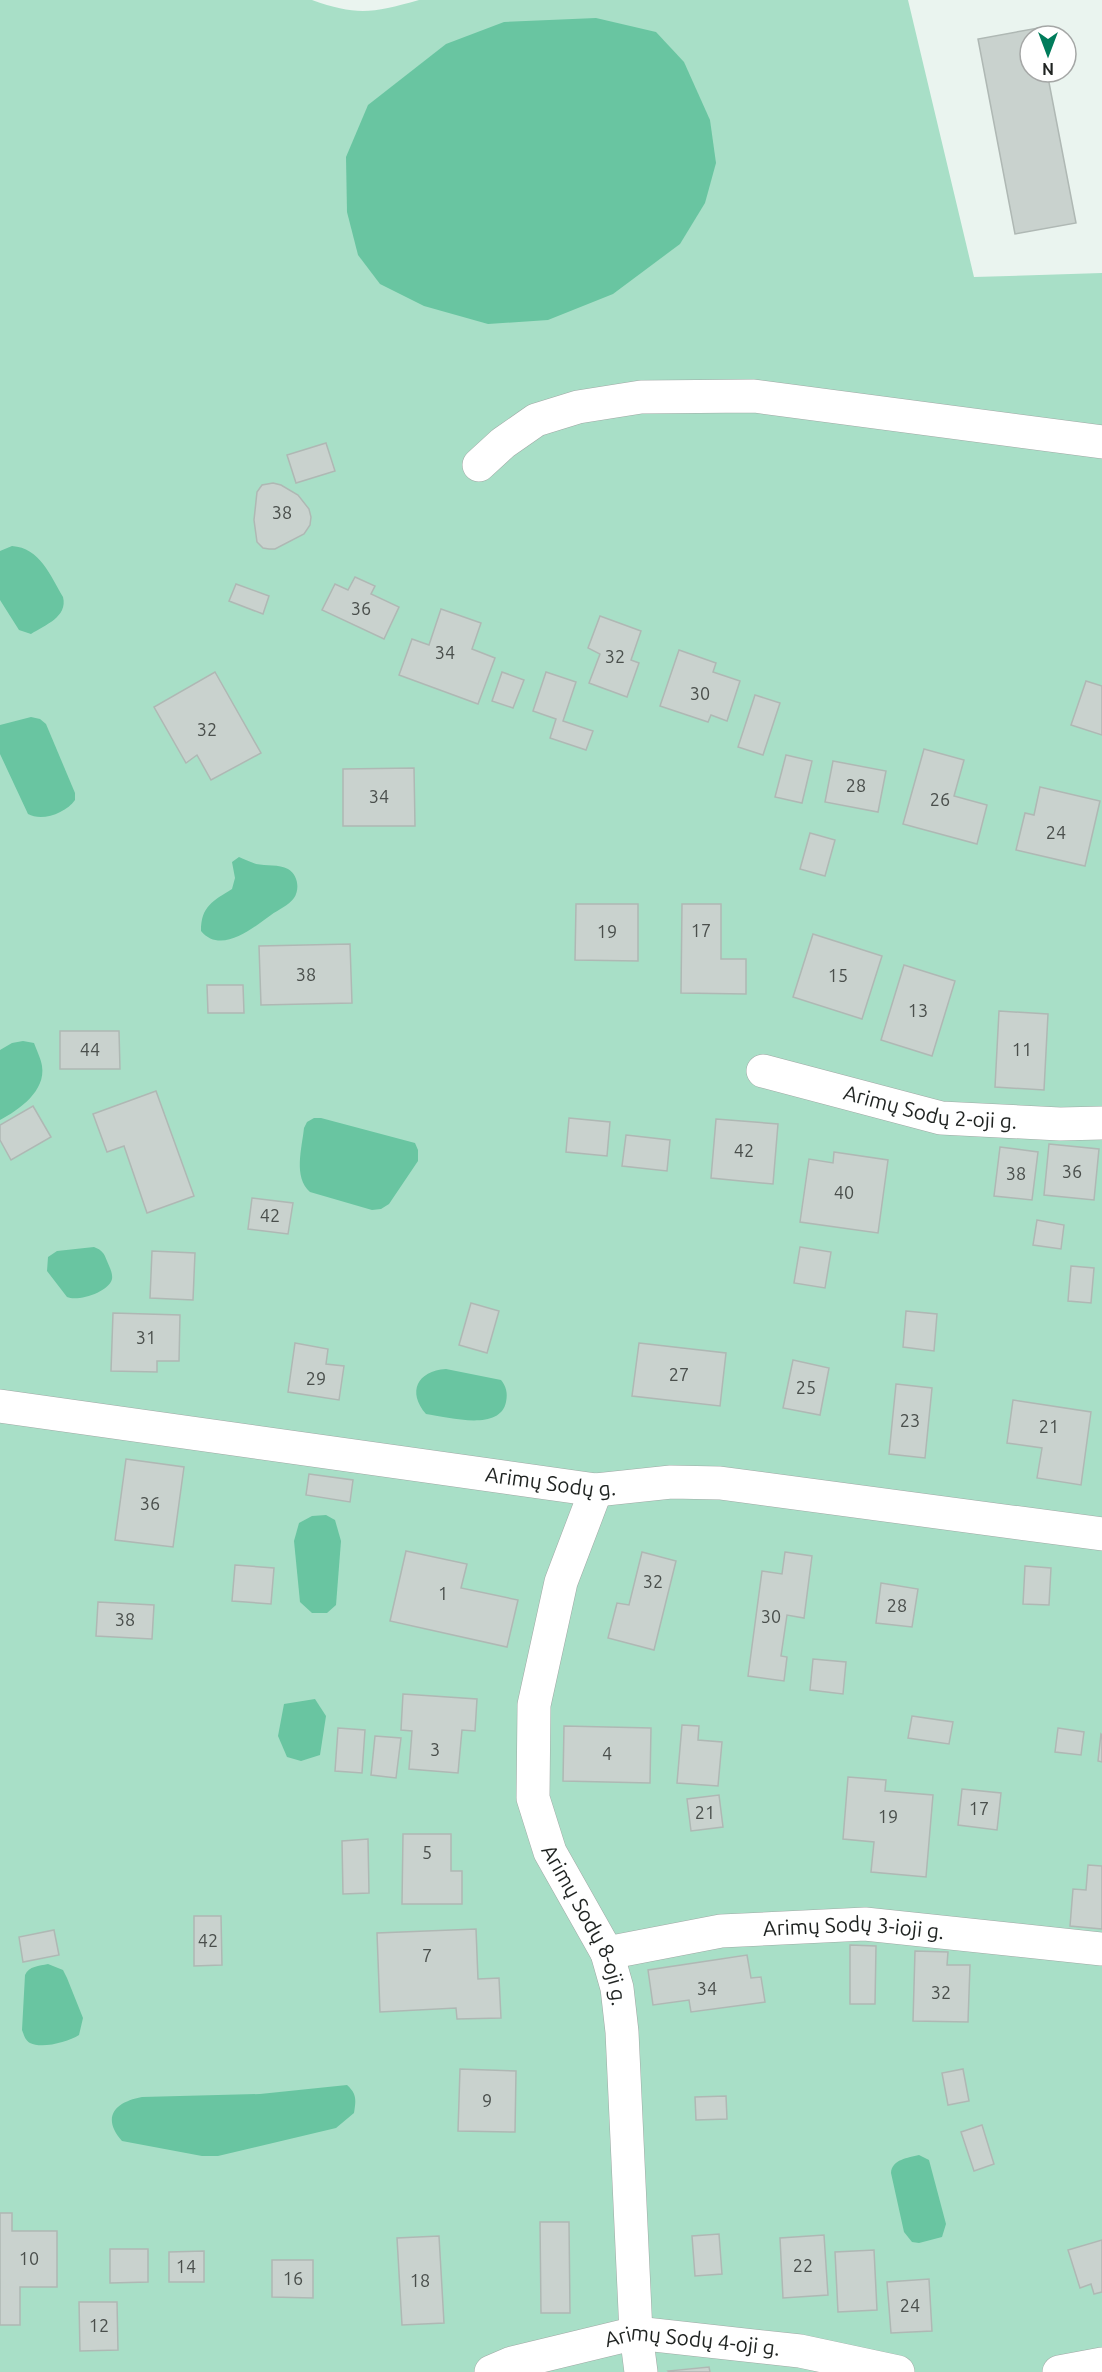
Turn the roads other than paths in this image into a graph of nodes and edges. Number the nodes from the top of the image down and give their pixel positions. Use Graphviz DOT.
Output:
graph roads {
  1 [pos="1102,442"];
  2 [pos="479,465"];
  3 [pos="763,1071"];
  4 [pos="1102,1123"];
  5 [pos="0,1406"];
  6 [pos="596,1491"];
  7 [pos="1102,1534"];
  8 [pos="1102,1949"];
  9 [pos="607,1953"];
  10 [pos="636,2332"];
  11 [pos="1102,2364"];
  12 [pos="851,2367"];
  13 [pos="490,2372"];
  14 [pos="641,2372"];
  15 [pos="898,2372"];
  16 [pos="1059,2372"];
  1 -- 2 [label="street"];
  3 -- 4 [label="street, Arimų Sodų 2-oji g."];
  5 -- 6 [label="street, Arimų Sodų g."];
  6 -- 7 [label="street, Arimų Sodų g."];
  6 -- 9 [label="street, Arimų Sodų 8-oji g."];
  8 -- 9 [label="street, Arimų Sodų 3-ioji g."];
  9 -- 10 [label="street, Arimų Sodų 8-oji g."];
  10 -- 12 [label="street, Arimų Sodų 4-oji g."];
  10 -- 13 [label="street, Arimų Sodų 4-oji g."];
  10 -- 14 [label="street, Arimų Sodų 8-oji g."];
  11 -- 16 [label="street"];
  12 -- 15 [label="street, Arimų Sodų 4-oji g."];
}
